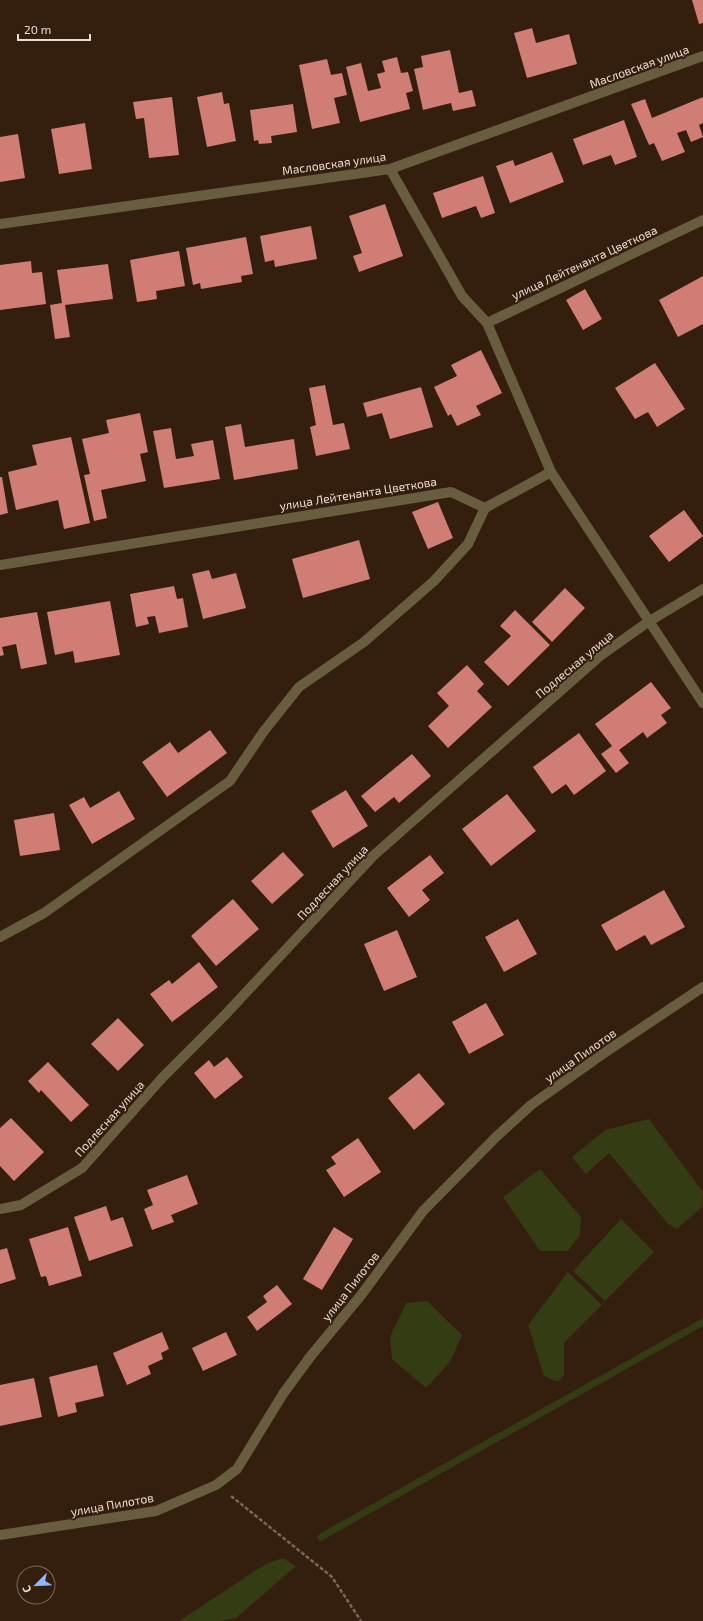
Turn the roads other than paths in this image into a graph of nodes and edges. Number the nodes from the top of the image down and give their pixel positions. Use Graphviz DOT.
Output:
graph roads {
  1 [pos="703,56"];
  2 [pos="390,169"];
  3 [pos="703,220"];
  4 [pos="0,224"];
  5 [pos="487,323"];
  6 [pos="551,472"];
  7 [pos="485,508"];
  8 [pos="0,565"];
  9 [pos="703,589"];
  10 [pos="648,622"];
  11 [pos="703,703"];
  12 [pos="0,937"];
  13 [pos="703,988"];
  14 [pos="0,1209"];
  15 [pos="0,1535"];
  1 -- 2 [label="street, Масловская улица"];
  2 -- 4 [label="street, Масловская улица"];
  2 -- 5 [label="street"];
  3 -- 5 [label="street, улица Лейтенанта Цветкова"];
  5 -- 6 [label="street"];
  6 -- 7 [label="street"];
  6 -- 10 [label="street"];
  7 -- 8 [label="street, улица Лейтенанта Цветкова"];
  7 -- 12 [label="street"];
  9 -- 10 [label="street, Подлесная улица"];
  10 -- 11 [label="street"];
  10 -- 14 [label="street, Подлесная улица"];
  13 -- 15 [label="street, улица Пилотов"];
}
